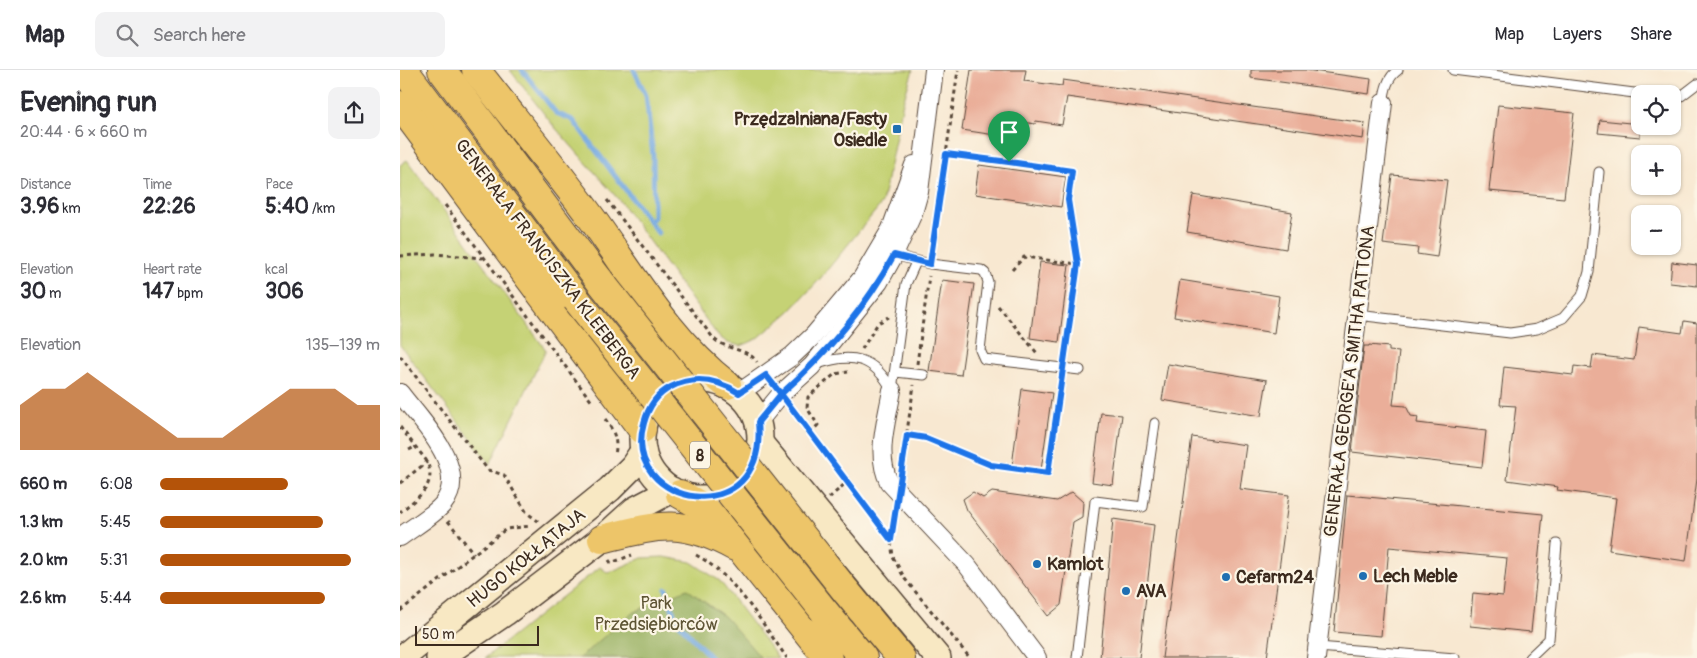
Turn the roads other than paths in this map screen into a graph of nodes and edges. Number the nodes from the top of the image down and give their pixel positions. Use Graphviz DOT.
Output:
graph roads {
  1 [pos="404,70"];
  2 [pos="442,70"];
  3 [pos="476,70"];
  4 [pos="934,70"];
  5 [pos="1398,70"];
  6 [pos="1453,70"];
  7 [pos="1697,84"];
  8 [pos="1631,93"];
  9 [pos="1681,96"];
  10 [pos="1384,104"];
  11 [pos="400,105"];
  12 [pos="924,136"];
  13 [pos="1600,172"];
  14 [pos="894,255"];
  15 [pos="916,262"];
  16 [pos="1357,315"];
  17 [pos="812,366"];
  18 [pos="1080,370"];
  19 [pos="894,372"];
  20 [pos="920,375"];
  21 [pos="733,389"];
  22 [pos="892,390"];
  23 [pos="400,393"];
  24 [pos="1155,423"];
  25 [pos="759,432"];
  26 [pos="642,440"];
  27 [pos="676,492"];
  28 [pos="400,537"];
  29 [pos="1557,544"];
  30 [pos="604,548"];
  31 [pos="741,550"];
  32 [pos="1317,652"];
  33 [pos="402,658"];
  34 [pos="439,658"];
  35 [pos="828,658"];
  36 [pos="863,658"];
  37 [pos="901,658"];
  38 [pos="938,658"];
  39 [pos="1037,658"];
  40 [pos="1077,658"];
  41 [pos="1455,658"];
  42 [pos="1529,658"];
  1 -- 36 [label="highway, GENERAŁA FRANCISZKA KLEEBERGA / 8, bridge"];
  2 -- 37 [label="highway, GENERAŁA FRANCISZKA KLEEBERGA / 8, bridge"];
  3 -- 21 [label="highway"];
  4 -- 12 [label="street"];
  5 -- 10 [label="lane"];
  6 -- 8 [label="lane"];
  7 -- 9 [label="lane"];
  10 -- 16 [label="street, GENERAŁA GEORGE'A SMITHA PATTONA"];
  11 -- 26 [label="highway"];
  12 -- 14 [label="street"];
  12 -- 21 [label="street"];
  13 -- 16 [label="lane"];
  14 -- 15 [label="lane"];
  14 -- 17 [label="street"];
  15 -- 18 [label="lane"];
  15 -- 19 [label="lane"];
  16 -- 32 [label="street, GENERAŁA GEORGE'A SMITHA PATTONA"];
  17 -- 22 [label="lane"];
  17 -- 25 [label="street"];
  19 -- 20 [label="lane"];
  19 -- 22 [label="lane"];
  21 -- 25 [label="street"];
  21 -- 26 [label="street"];
  22 -- 39 [label="street"];
  23 -- 28 [label="street"];
  24 -- 40 [label="lane"];
  25 -- 27 [label="street"];
  25 -- 38 [label="street"];
  26 -- 27 [label="street"];
  26 -- 33 [label="street, HUGO KOŁŁĄTAJA"];
  27 -- 30 [label="street, HUGO KOŁŁĄTAJA"];
  27 -- 31 [label="highway"];
  29 -- 42 [label="lane"];
  30 -- 31 [label="highway"];
  30 -- 34 [label="street, HUGO KOŁŁĄTAJA"];
  31 -- 35 [label="highway"];
  32 -- 41 [label="lane"];
}
